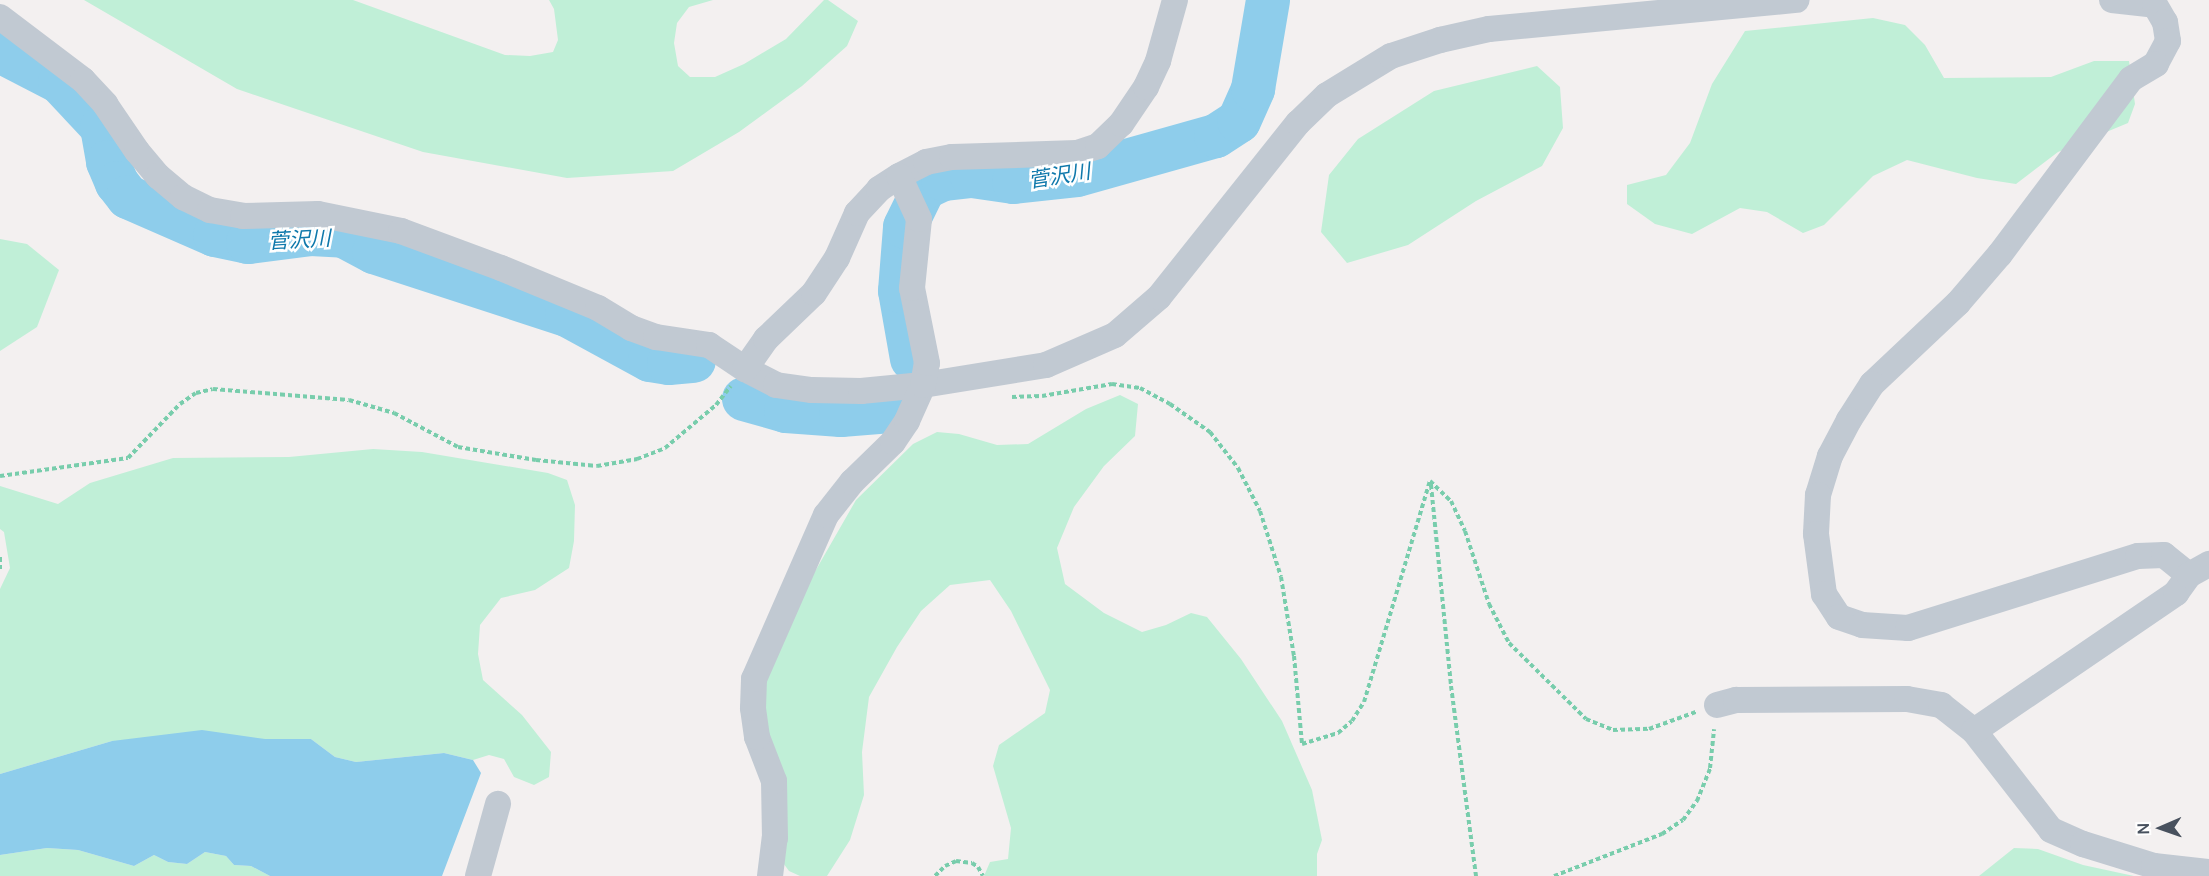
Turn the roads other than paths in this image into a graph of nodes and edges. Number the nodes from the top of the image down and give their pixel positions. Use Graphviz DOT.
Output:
graph roads {
  1 [pos="1175,0"];
  2 [pos="1797,0"];
  3 [pos="2112,0"];
  4 [pos="0,17"];
  5 [pos="903,185"];
  6 [pos="745,369"];
  7 [pos="923,385"];
  8 [pos="2199,569"];
  9 [pos="1717,705"];
  10 [pos="1974,731"];
  11 [pos="498,804"];
  12 [pos="2209,872"];
  13 [pos="478,876"];
  14 [pos="770,876"];
  1 -- 5 [label="street"];
  2 -- 7 [label="street"];
  3 -- 8 [label="street"];
  4 -- 6 [label="street"];
  5 -- 6 [label="street"];
  5 -- 7 [label="street"];
  6 -- 7 [label="street"];
  7 -- 14 [label="street"];
  8 -- 10 [label="street"];
  9 -- 10 [label="street"];
  10 -- 12 [label="street"];
  11 -- 13 [label="street"];
}
